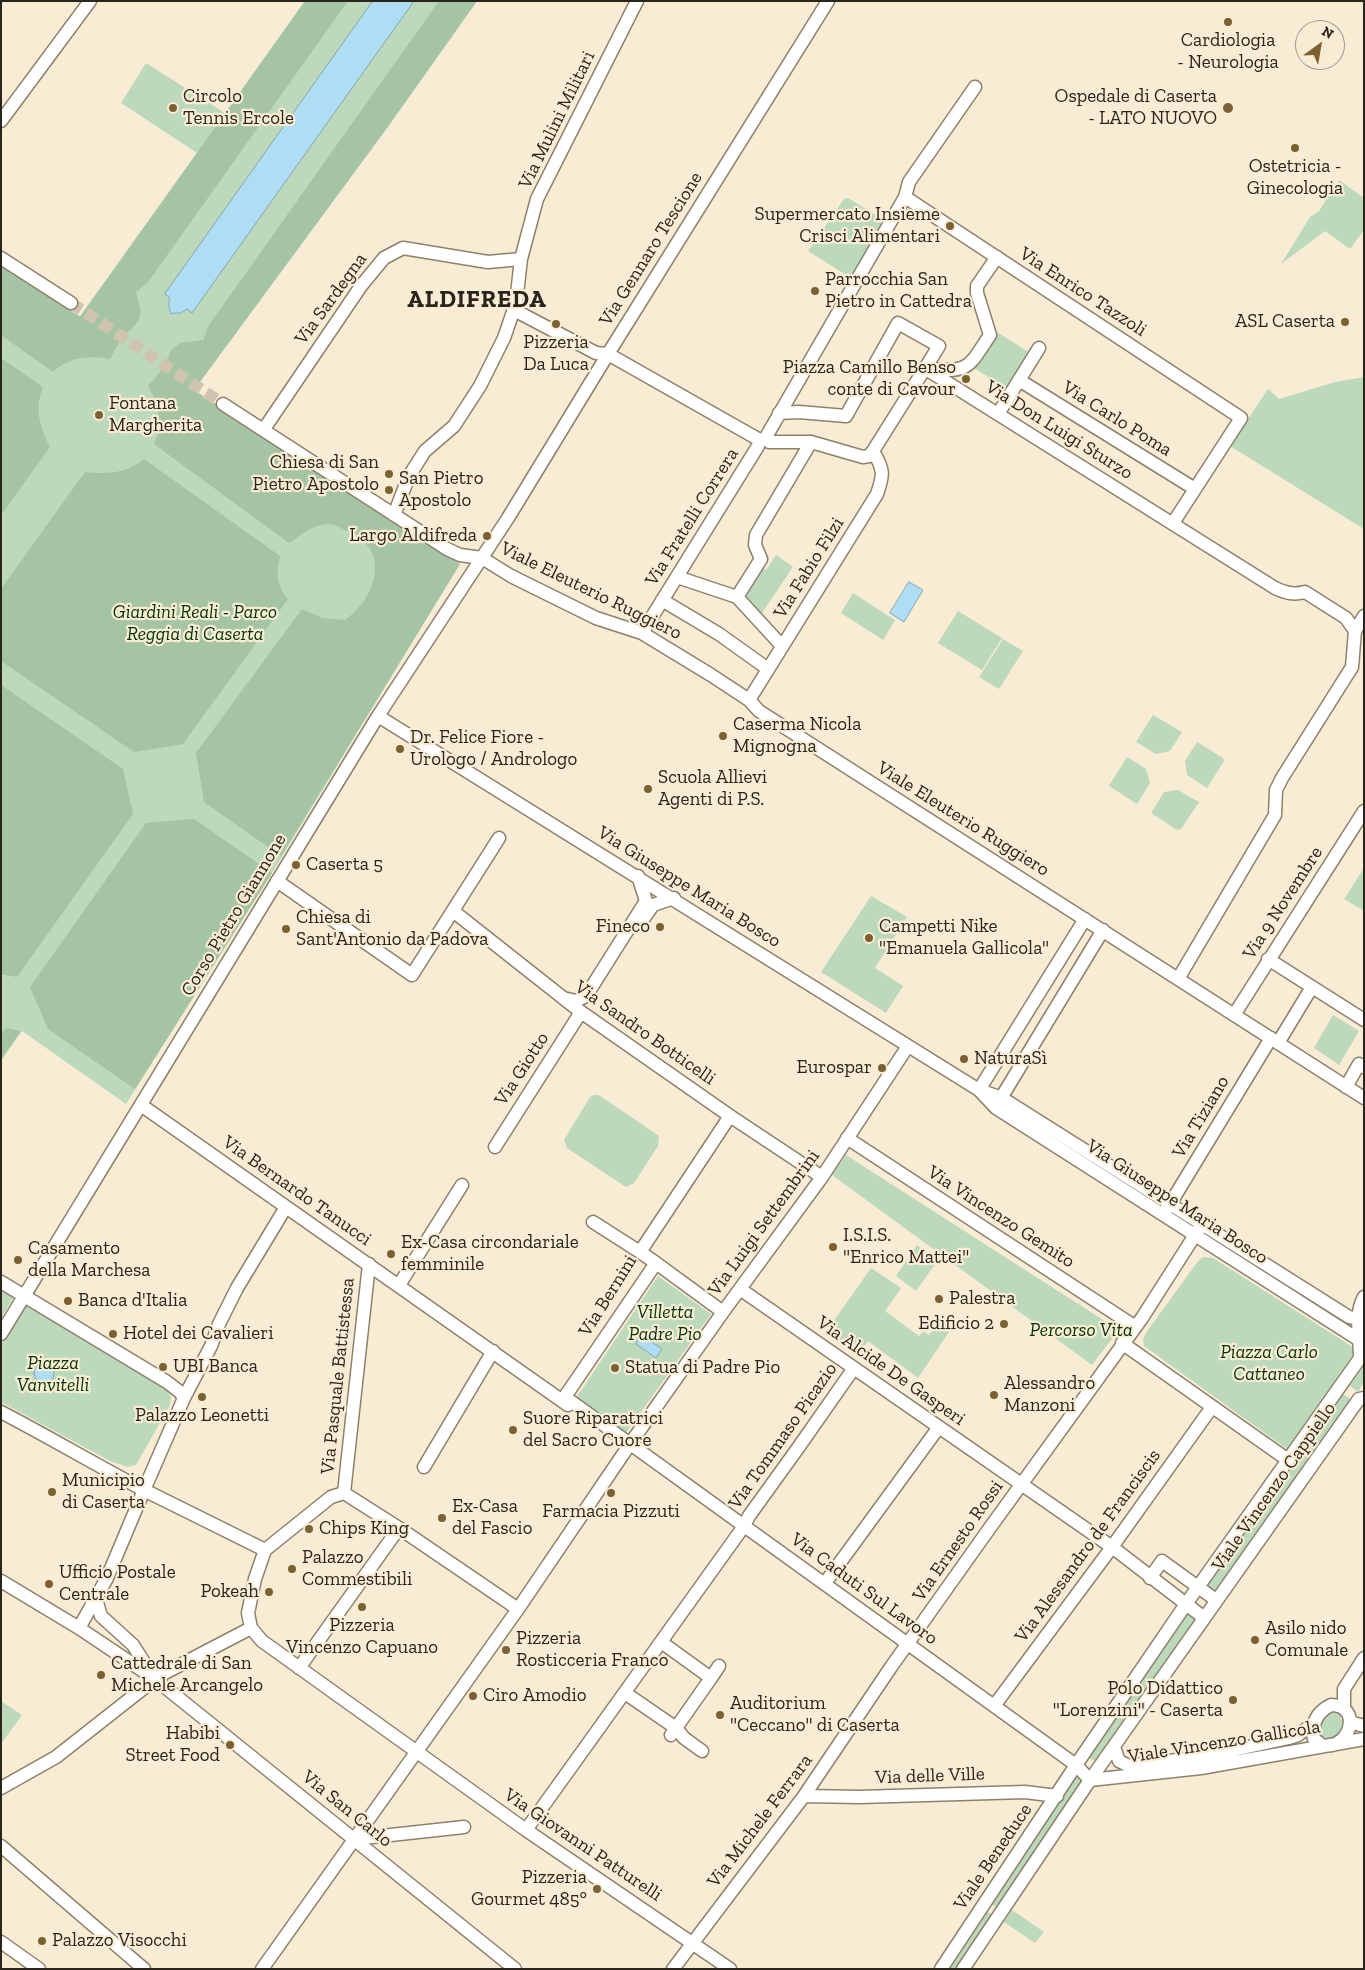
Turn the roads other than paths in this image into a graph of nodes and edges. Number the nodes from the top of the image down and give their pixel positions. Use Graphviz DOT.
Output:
graph roads {
  1 [pos="90,1"];
  2 [pos="637,1"];
  3 [pos="828,1"];
  4 [pos="975,86"];
  5 [pos="1,121"];
  6 [pos="905,197"];
  7 [pos="996,257"];
  8 [pos="1,258"];
  9 [pos="521,259"];
  10 [pos="71,303"];
  11 [pos="514,310"];
  12 [pos="1039,348"];
  13 [pos="608,354"];
  14 [pos="926,369"];
  15 [pos="1019,380"];
  16 [pos="223,404"];
  17 [pos="779,413"];
  18 [pos="998,414"];
  19 [pos="264,429"];
  20 [pos="763,441"];
  21 [pos="811,442"];
  22 [pos="874,451"];
  23 [pos="1195,489"];
  24 [pos="394,515"];
  25 [pos="1173,523"];
  26 [pos="482,558"];
  27 [pos="678,577"];
  28 [pos="737,597"];
  29 [pos="662,600"];
  30 [pos="1364,616"];
  31 [pos="1354,631"];
  32 [pos="642,633"];
  33 [pos="782,646"];
  34 [pos="1359,658"];
  35 [pos="768,669"];
  36 [pos="749,700"];
  37 [pos="378,716"];
  38 [pos="1364,811"];
  39 [pos="499,838"];
  40 [pos="638,876"];
  41 [pos="277,882"];
  42 [pos="674,898"];
  43 [pos="453,911"];
  44 [pos="1085,919"];
  45 [pos="1103,930"];
  46 [pos="1268,959"];
  47 [pos="1178,979"];
  48 [pos="1312,987"];
  49 [pos="563,998"];
  50 [pos="585,1015"];
  51 [pos="1234,1015"];
  52 [pos="1364,1020"];
  53 [pos="1274,1040"];
  54 [pos="908,1046"];
  55 [pos="1362,1063"];
  56 [pos="1346,1087"];
  57 [pos="979,1090"];
  58 [pos="1364,1098"];
  59 [pos="999,1103"];
  60 [pos="141,1104"];
  61 [pos="729,1118"];
  62 [pos="847,1138"];
  63 [pos="495,1147"];
  64 [pos="821,1180"];
  65 [pos="462,1185"];
  66 [pos="1171,1204"];
  67 [pos="286,1207"];
  68 [pos="1163,1216"];
  69 [pos="593,1222"];
  70 [pos="1202,1224"];
  71 [pos="1195,1236"];
  72 [pos="640,1252"];
  73 [pos="656,1263"];
  74 [pos="369,1264"];
  75 [pos="1,1282"];
  76 [pos="399,1285"];
  77 [pos="740,1289"];
  78 [pos="24,1295"];
  79 [pos="1364,1297"];
  80 [pos="723,1312"];
  81 [pos="1361,1316"];
  82 [pos="1134,1326"];
  83 [pos="1,1334"];
  84 [pos="1362,1341"];
  85 [pos="1122,1343"];
  86 [pos="493,1351"];
  87 [pos="854,1368"];
  88 [pos="1340,1387"];
  89 [pos="184,1398"];
  90 [pos="564,1399"];
  91 [pos="1361,1399"];
  92 [pos="1212,1407"];
  93 [pos="1,1412"];
  94 [pos="939,1427"];
  95 [pos="629,1446"];
  96 [pos="1288,1460"];
  97 [pos="424,1467"];
  98 [pos="1021,1484"];
  99 [pos="144,1490"];
  100 [pos="344,1493"];
  101 [pos="744,1526"];
  102 [pos="399,1528"];
  103 [pos="1112,1547"];
  104 [pos="265,1550"];
  105 [pos="1150,1578"];
  106 [pos="1,1581"];
  107 [pos="825,1583"];
  108 [pos="1198,1587"];
  109 [pos="1216,1600"];
  110 [pos="94,1603"];
  111 [pos="1186,1604"];
  112 [pos="518,1610"];
  113 [pos="1203,1617"];
  114 [pos="79,1628"];
  115 [pos="251,1628"];
  116 [pos="661,1642"];
  117 [pos="908,1644"];
  118 [pos="1364,1658"];
  119 [pos="719,1666"];
  120 [pos="299,1668"];
  121 [pos="711,1678"];
  122 [pos="155,1679"];
  123 [pos="625,1693"];
  124 [pos="994,1706"];
  125 [pos="1344,1707"];
  126 [pos="1350,1722"];
  127 [pos="1313,1724"];
  128 [pos="1364,1726"];
  129 [pos="674,1731"];
  130 [pos="1364,1739"];
  131 [pos="1330,1745"];
  132 [pos="1114,1747"];
  133 [pos="702,1751"];
  134 [pos="417,1752"];
  135 [pos="1076,1765"];
  136 [pos="1090,1780"];
  137 [pos="1,1788"];
  138 [pos="804,1796"];
  139 [pos="1057,1796"];
  140 [pos="464,1827"];
  141 [pos="526,1830"];
  142 [pos="354,1839"];
  143 [pos="1,1846"];
  144 [pos="985,1903"];
  145 [pos="1000,1913"];
  146 [pos="1,1942"];
  147 [pos="692,1942"];
  148 [pos="38,1969"];
  149 [pos="144,1969"];
  150 [pos="262,1969"];
  151 [pos="515,1969"];
  152 [pos="673,1969"];
  153 [pos="730,1969"];
  154 [pos="940,1969"];
  155 [pos="962,1969"];
  1 -- 5 [label="street"];
  2 -- 9 [label="street, Via Mulini Militari"];
  3 -- 13 [label="street, Via Gennaro Tescione"];
  4 -- 6 [label="street, Via Fratelli Correra"];
  6 -- 7 [label="street, Via Enrico Tazzoli"];
  6 -- 17 [label="street, Via Fratelli Correra"];
  7 -- 14 [label="street"];
  7 -- 23 [label="street, Via Enrico Tazzoli"];
  8 -- 10 [label="street"];
  9 -- 11 [label="street, Via Mulini Militari"];
  9 -- 19 [label="street, Via Sardegna"];
  11 -- 13 [label="street"];
  11 -- 24 [label="street, Via Mulini Militari"];
  12 -- 15 [label="street"];
  13 -- 20 [label="street"];
  13 -- 26 [label="street, Via Gennaro Tescione"];
  14 -- 17 [label="street"];
  14 -- 18 [label="street, Via Don Luigi Sturzo"];
  14 -- 22 [label="street"];
  15 -- 18 [label="street"];
  15 -- 23 [label="street, Via Carlo Poma"];
  16 -- 19 [label="street"];
  17 -- 20 [label="street, Via Fratelli Correra"];
  18 -- 25 [label="street, Via Don Luigi Sturzo"];
  19 -- 24 [label="street"];
  20 -- 21 [label="street"];
  20 -- 27 [label="street, Via Fratelli Correra"];
  21 -- 22 [label="street"];
  21 -- 28 [label="street"];
  22 -- 33 [label="street, Via Fabio Filzi"];
  23 -- 25 [label="street"];
  24 -- 26 [label="street"];
  25 -- 31 [label="street, Via Don Luigi Sturzo"];
  26 -- 32 [label="street, Viale Eleuterio Ruggiero"];
  26 -- 37 [label="street, Corso Pietro Giannone"];
  27 -- 28 [label="street"];
  27 -- 29 [label="street, Via Fratelli Correra"];
  28 -- 33 [label="street"];
  29 -- 32 [label="street, Via Fratelli Correra"];
  29 -- 35 [label="street"];
  30 -- 31 [label="street"];
  31 -- 34 [label="street"];
  32 -- 36 [label="street, Viale Eleuterio Ruggiero"];
  33 -- 35 [label="street, Via Fabio Filzi"];
  34 -- 47 [label="street"];
  35 -- 36 [label="street, Via Fabio Filzi"];
  36 -- 44 [label="street, Viale Eleuterio Ruggiero"];
  37 -- 40 [label="street, Via Giuseppe Maria Bosco"];
  37 -- 41 [label="street, Corso Pietro Giannone"];
  38 -- 46 [label="street, Via 9 Novembre"];
  39 -- 43 [label="street"];
  40 -- 42 [label="street, Via Giuseppe Maria Bosco"];
  40 -- 49 [label="street"];
  41 -- 43 [label="street"];
  41 -- 60 [label="street, Corso Pietro Giannone"];
  42 -- 50 [label="street, Via Giotto"];
  42 -- 54 [label="street, Via Giuseppe Maria Bosco"];
  43 -- 49 [label="street, Via Sandro Botticelli"];
  44 -- 45 [label="street, Viale Eleuterio Ruggiero"];
  44 -- 57 [label="street"];
  45 -- 47 [label="street, Viale Eleuterio Ruggiero"];
  45 -- 59 [label="street"];
  46 -- 48 [label="street"];
  46 -- 51 [label="street, Via 9 Novembre"];
  47 -- 51 [label="street, Viale Eleuterio Ruggiero"];
  48 -- 52 [label="street"];
  48 -- 53 [label="street, Via Tiziano"];
  49 -- 50 [label="street, Via Sandro Botticelli"];
  50 -- 61 [label="street, Via Sandro Botticelli"];
  50 -- 63 [label="street, Via Giotto"];
  51 -- 53 [label="street, Viale Eleuterio Ruggiero"];
  53 -- 56 [label="street, Viale Eleuterio Ruggiero"];
  53 -- 66 [label="street, Via Tiziano"];
  54 -- 57 [label="street, Via Giuseppe Maria Bosco"];
  54 -- 62 [label="street, Via Luigi Settembrini"];
  55 -- 56 [label="street"];
  56 -- 58 [label="street, Viale Eleuterio Ruggiero"];
  57 -- 59 [label="street, Via Giuseppe Maria Bosco"];
  59 -- 66 [label="street, Via Giuseppe Maria Bosco"];
  59 -- 68 [label="street, Via Giuseppe Maria Bosco"];
  60 -- 67 [label="street, Via Bernardo Tanucci"];
  60 -- 78 [label="street, Corso Pietro Giannone"];
  61 -- 64 [label="street, Via Sandro Botticelli"];
  61 -- 72 [label="street, Via Bernini"];
  62 -- 64 [label="street, Via Luigi Settembrini"];
  62 -- 82 [label="street, Via Vincenzo Gemito"];
  64 -- 77 [label="street, Via Luigi Settembrini"];
  65 -- 76 [label="street"];
  66 -- 68 [label="street, Via Tiziano"];
  66 -- 70 [label="street, Via Giuseppe Maria Bosco"];
  67 -- 74 [label="street, Via Bernardo Tanucci"];
  67 -- 89 [label="street"];
  68 -- 71 [label="street, Via Giuseppe Maria Bosco"];
  69 -- 72 [label="street"];
  70 -- 71 [label="street"];
  70 -- 81 [label="street, Via Giuseppe Maria Bosco"];
  71 -- 82 [label="street"];
  71 -- 84 [label="street, Via Giuseppe Maria Bosco"];
  72 -- 73 [label="street, Via Bernini"];
  73 -- 80 [label="street"];
  73 -- 90 [label="street, Via Bernini"];
  74 -- 76 [label="street, Via Bernardo Tanucci"];
  74 -- 100 [label="street, Via Pasquale Battistessa"];
  75 -- 78 [label="street"];
  76 -- 86 [label="street, Via Bernardo Tanucci"];
  77 -- 80 [label="street, Via Luigi Settembrini"];
  77 -- 87 [label="street, Via Alcide De Gasperi"];
  78 -- 83 [label="street, Corso Pietro Giannone"];
  78 -- 89 [label="street"];
  79 -- 81 [label="street"];
  80 -- 95 [label="street, Via Luigi Settembrini"];
  81 -- 84 [label="street"];
  82 -- 85 [label="street, Via Ernesto Rossi"];
  84 -- 88 [label="street"];
  85 -- 92 [label="street"];
  85 -- 98 [label="street, Via Ernesto Rossi"];
  86 -- 90 [label="street, Via Bernardo Tanucci"];
  86 -- 97 [label="street"];
  87 -- 94 [label="street, Via Alcide De Gasperi"];
  87 -- 101 [label="street, Via Tommaso Picazio"];
  88 -- 91 [label="street"];
  88 -- 96 [label="street, Viale Vincenzo Cappiello"];
  89 -- 99 [label="street"];
  90 -- 95 [label="street, Via Bernardo Tanucci"];
  91 -- 109 [label="street, Viale Vincenzo Cappiello"];
  92 -- 96 [label="street"];
  92 -- 103 [label="street, Via Alessandro de Franciscis"];
  93 -- 99 [label="street"];
  94 -- 98 [label="street, Via Alcide De Gasperi"];
  94 -- 107 [label="street"];
  95 -- 101 [label="street, Via Caduti Sul Lavoro"];
  95 -- 112 [label="street, Via Luigi Settembrini"];
  96 -- 108 [label="street, Viale Vincenzo Cappiello"];
  98 -- 103 [label="street, Via Alcide De Gasperi"];
  98 -- 117 [label="street, Via Ernesto Rossi"];
  99 -- 104 [label="street"];
  99 -- 110 [label="street"];
  100 -- 102 [label="street"];
  100 -- 104 [label="street"];
  101 -- 107 [label="street, Via Caduti Sul Lavoro"];
  101 -- 116 [label="street, Via Tommaso Picazio"];
  102 -- 112 [label="street"];
  102 -- 120 [label="street"];
  103 -- 105 [label="street, Via Alcide De Gasperi"];
  103 -- 124 [label="street, Via Alessandro de Franciscis"];
  104 -- 115 [label="street"];
  105 -- 108 [label="street"];
  105 -- 111 [label="street, Via Alcide De Gasperi"];
  106 -- 114 [label="street"];
  107 -- 117 [label="street, Via Caduti Sul Lavoro"];
  108 -- 109 [label="street, Viale Vincenzo Cappiello"];
  108 -- 111 [label="street, Viale Vincenzo Cappiello"];
  109 -- 113 [label="street, Viale Vincenzo Cappiello"];
  110 -- 114 [label="street"];
  110 -- 122 [label="street"];
  111 -- 113 [label="street"];
  111 -- 135 [label="street, Viale Vincenzo Cappiello"];
  112 -- 134 [label="street, Via Luigi Settembrini"];
  113 -- 132 [label="street, Viale Vincenzo Cappiello"];
  114 -- 122 [label="street"];
  115 -- 120 [label="street, Via Giovanni Patturelli"];
  115 -- 122 [label="street"];
  116 -- 121 [label="street"];
  116 -- 123 [label="street, Via Tommaso Picazio"];
  117 -- 124 [label="street, Via Caduti Sul Lavoro"];
  117 -- 138 [label="street, Via Michele Ferrara"];
  118 -- 125 [label="street"];
  119 -- 121 [label="street"];
  120 -- 134 [label="street, Via Giovanni Patturelli"];
  121 -- 129 [label="street"];
  122 -- 137 [label="street"];
  122 -- 142 [label="street, Via San Carlo"];
  123 -- 129 [label="street"];
  123 -- 141 [label="street, Via Tommaso Picazio"];
  124 -- 135 [label="street, Via Caduti Sul Lavoro"];
  125 -- 126 [label="street"];
  125 -- 127 [label="street"];
  126 -- 128 [label="street"];
  126 -- 131 [label="street"];
  127 -- 131 [label="street"];
  127 -- 132 [label="street, Viale Vincenzo Gallicola"];
  129 -- 133 [label="street"];
  130 -- 131 [label="street, Viale Vincenzo Gallicola"];
  131 -- 136 [label="street, Viale Vincenzo Gallicola"];
  132 -- 136 [label="street, Viale Vincenzo Cappiello"];
  134 -- 141 [label="street, Via Giovanni Patturelli"];
  134 -- 142 [label="street, Via Luigi Settembrini"];
  135 -- 136 [label="street, Via Caduti Sul Lavoro"];
  135 -- 139 [label="street, Viale Beneduce"];
  136 -- 145 [label="street, Viale Beneduce"];
  138 -- 139 [label="street, Via delle Ville"];
  138 -- 147 [label="street, Via Michele Ferrara"];
  139 -- 144 [label="street, Viale Beneduce"];
  140 -- 142 [label="street"];
  141 -- 147 [label="street, Via Giovanni Patturelli"];
  142 -- 150 [label="street, Via Luigi Settembrini"];
  142 -- 151 [label="street, Via San Carlo"];
  143 -- 149 [label="street"];
  144 -- 145 [label="street"];
  144 -- 154 [label="street, Viale Beneduce"];
  145 -- 155 [label="street, Viale Beneduce"];
  146 -- 148 [label="street"];
  147 -- 152 [label="street, Via Michele Ferrara"];
  147 -- 153 [label="street, Via Giovanni Patturelli"];
}
